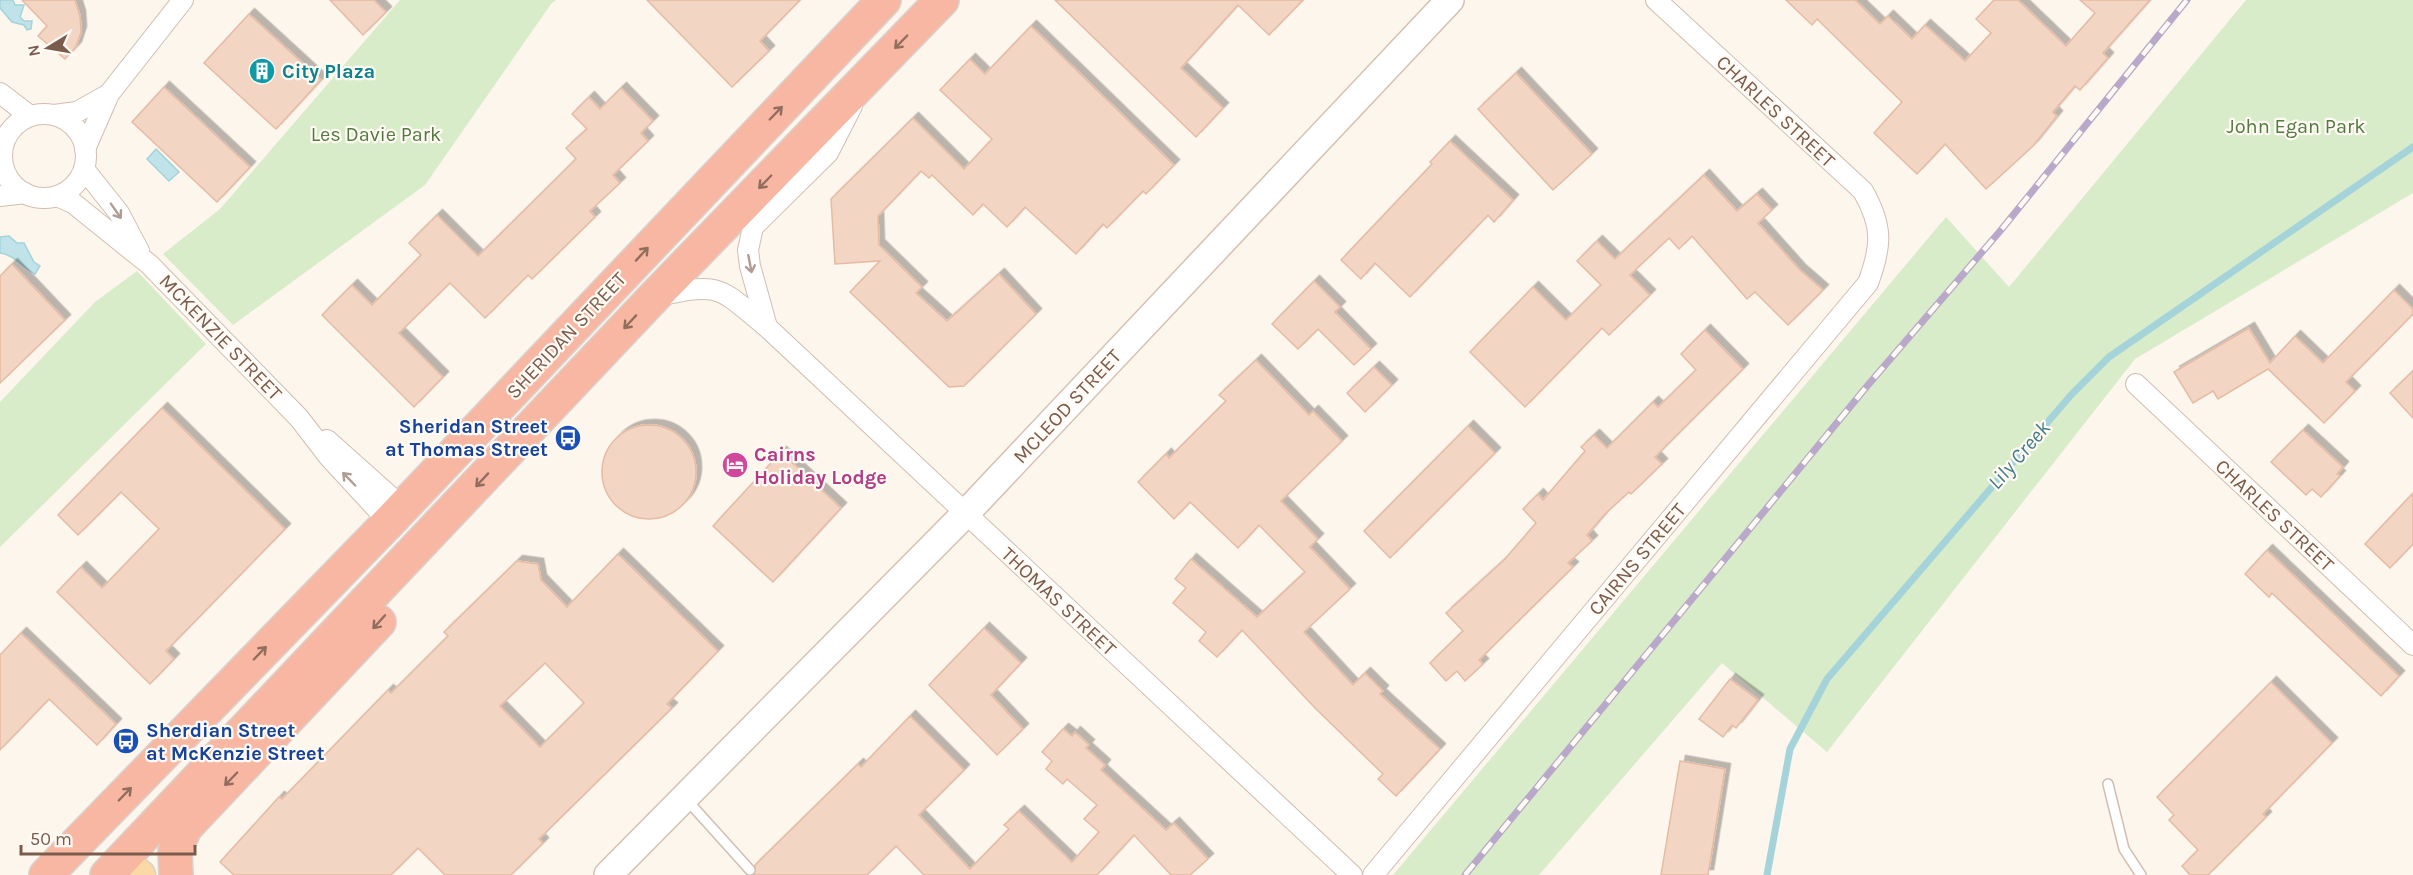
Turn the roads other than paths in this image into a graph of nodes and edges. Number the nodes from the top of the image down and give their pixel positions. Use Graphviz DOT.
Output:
graph roads {
  1 [pos="183,0"];
  2 [pos="884,0"];
  3 [pos="942,0"];
  4 [pos="1450,0"];
  5 [pos="1656,0"];
  6 [pos="865,79"];
  7 [pos="0,93"];
  8 [pos="109,94"];
  9 [pos="54,115"];
  10 [pos="30,116"];
  11 [pos="2,154"];
  12 [pos="85,159"];
  13 [pos="25,193"];
  14 [pos="0,196"];
  15 [pos="57,196"];
  16 [pos="1880,234"];
  17 [pos="142,256"];
  18 [pos="654,297"];
  19 [pos="766,327"];
  20 [pos="2136,384"];
  21 [pos="966,513"];
  22 [pos="395,514"];
  23 [pos="419,548"];
  24 [pos="2413,645"];
  25 [pos="2108,784"];
  26 [pos="682,803"];
  27 [pos="84,836"];
  28 [pos="750,870"];
  29 [pos="119,871"];
  30 [pos="46,875"];
  31 [pos="176,875"];
  32 [pos="608,875"];
  33 [pos="624,875"];
  34 [pos="1352,875"];
  35 [pos="1373,875"];
  36 [pos="2141,875"];
  1 -- 8 [label="street"];
  22 -- 2 [label="highway, SHERIDAN STREET, one-way"];
  3 -- 6 [label="highway, SHERIDAN STREET, one-way"];
  4 -- 21 [label="street, MCLEOD STREET"];
  5 -- 16 [label="street, CHARLES STREET"];
  6 -- 18 [label="highway, SHERIDAN STREET, one-way"];
  6 -- 19 [label="street, one-way"];
  7 -- 10 [label="street"];
  8 -- 9 [label="street"];
  8 -- 12 [label="street"];
  9 -- 10 [label="street"];
  9 -- 12 [label="street"];
  10 -- 11 [label="street"];
  11 -- 13 [label="street"];
  12 -- 15 [label="street"];
  12 -- 17 [label="street, MCKENZIE STREET, one-way"];
  13 -- 14 [label="street"];
  13 -- 15 [label="street"];
  15 -- 17 [label="street, MCKENZIE STREET"];
  16 -- 35 [label="street, CAIRNS STREET"];
  17 -- 22 [label="street, MCKENZIE STREET"];
  18 -- 19 [label="street, THOMAS STREET"];
  18 -- 23 [label="highway, SHERIDAN STREET, one-way"];
  19 -- 21 [label="street, THOMAS STREET"];
  20 -- 24 [label="street, CHARLES STREET"];
  21 -- 26 [label="street, MCLEOD STREET"];
  21 -- 34 [label="street, THOMAS STREET"];
  22 -- 23 [label="highway"];
  27 -- 22 [label="highway, SHERIDAN STREET, one-way"];
  23 -- 29 [label="highway, SHERIDAN STREET"];
  23 -- 31 [label="highway, one-way"];
  25 -- 36 [label="lane"];
  26 -- 28 [label="lane"];
  26 -- 32 [label="street, MCLEOD STREET"];
  26 -- 33 [label="street, MCLEOD STREET"];
  27 -- 29 [label="highway"];
  27 -- 30 [label="highway, SHERIDAN STREET"];
}
